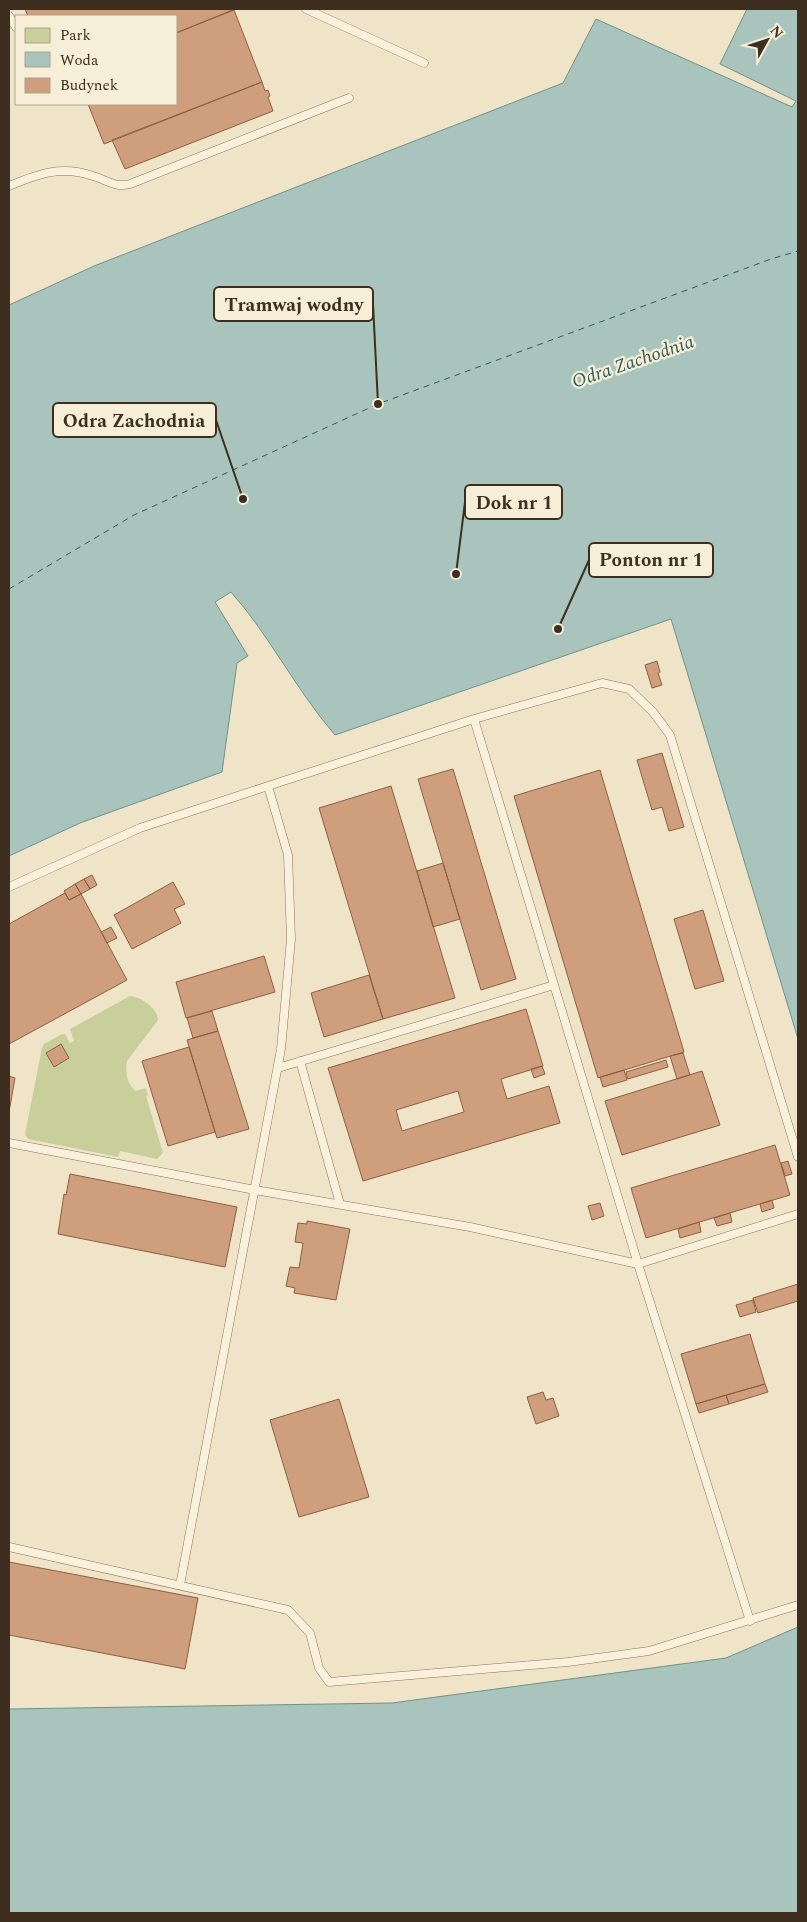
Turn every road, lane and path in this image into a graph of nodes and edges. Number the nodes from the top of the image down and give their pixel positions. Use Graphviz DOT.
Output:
graph roads {
  1 [pos="306,9"];
  2 [pos="424,63"];
  3 [pos="349,98"];
  4 [pos="9,186"];
  5 [pos="474,719"];
  6 [pos="268,786"];
  7 [pos="9,887"];
  8 [pos="554,985"];
  9 [pos="300,1061"];
  10 [pos="278,1068"];
  11 [pos="9,1144"];
  12 [pos="798,1157"];
  13 [pos="255,1190"];
  14 [pos="340,1204"];
  15 [pos="798,1214"];
  16 [pos="638,1264"];
  17 [pos="9,1546"];
  18 [pos="180,1586"];
  19 [pos="798,1605"];
  20 [pos="750,1620"];
  1 -- 2 [label="lane"];
  3 -- 4 [label="lane"];
  5 -- 6 [label="lane"];
  5 -- 8 [label="lane"];
  5 -- 12 [label="lane"];
  6 -- 7 [label="lane"];
  6 -- 10 [label="lane"];
  8 -- 9 [label="lane"];
  8 -- 16 [label="lane"];
  9 -- 10 [label="lane"];
  9 -- 14 [label="lane"];
  10 -- 13 [label="lane"];
  11 -- 13 [label="lane"];
  13 -- 14 [label="lane"];
  13 -- 18 [label="lane"];
  14 -- 16 [label="lane"];
  15 -- 16 [label="lane"];
  16 -- 20 [label="lane"];
  17 -- 18 [label="lane"];
  18 -- 20 [label="lane"];
  19 -- 20 [label="lane"];
}
